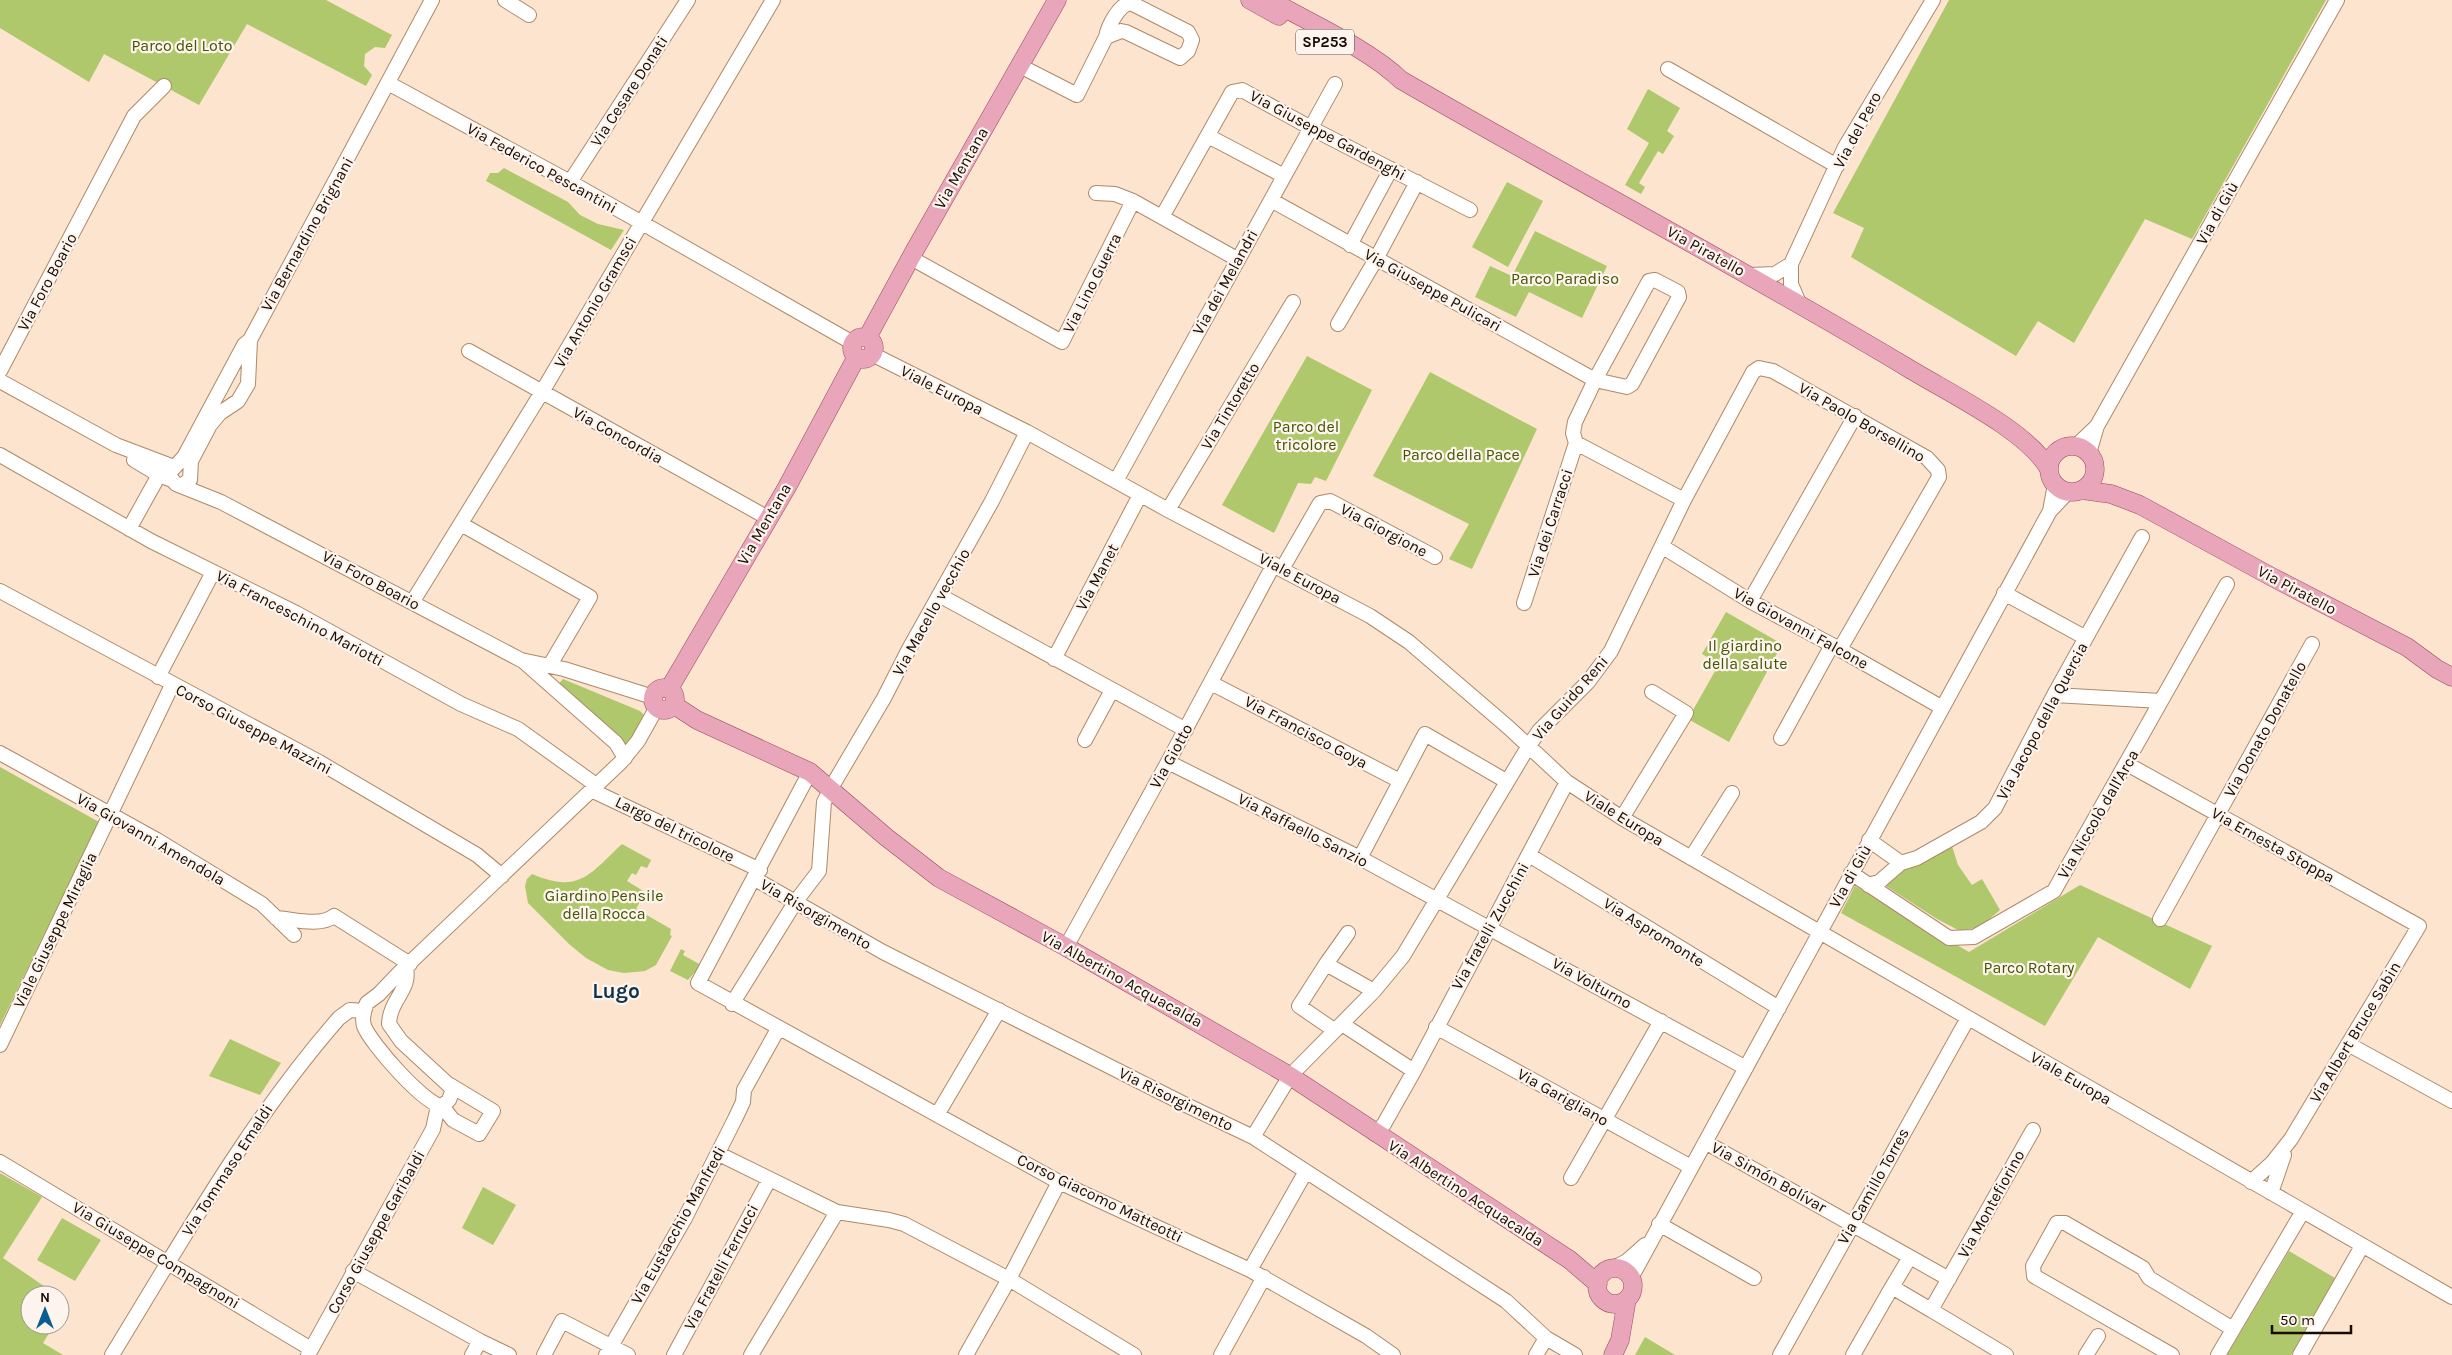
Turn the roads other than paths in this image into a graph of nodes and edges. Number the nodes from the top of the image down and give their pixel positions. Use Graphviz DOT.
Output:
graph roads {
  1 [pos="432,0"];
  2 [pos="504,0"];
  3 [pos="688,0"];
  4 [pos="773,0"];
  5 [pos="1057,0"];
  6 [pos="1250,0"];
  7 [pos="1270,0"];
  8 [pos="1933,0"];
  9 [pos="2337,0"];
  10 [pos="529,15"];
  11 [pos="1106,37"];
  12 [pos="1668,69"];
  13 [pos="1028,70"];
  14 [pos="1401,80"];
  15 [pos="388,83"];
  16 [pos="1335,84"];
  17 [pos="164,86"];
  18 [pos="1311,128"];
  19 [pos="1208,136"];
  20 [pos="1837,166"];
  21 [pos="1391,169"];
  22 [pos="1284,176"];
  23 [pos="570,182"];
  24 [pos="1417,182"];
  25 [pos="1096,193"];
  26 [pos="1271,200"];
  27 [pos="1133,201"];
  28 [pos="1470,210"];
  29 [pos="1162,217"];
  30 [pos="641,222"];
  31 [pos="1350,245"];
  32 [pos="911,258"];
  33 [pos="1237,259"];
  34 [pos="1376,259"];
  35 [pos="1792,264"];
  36 [pos="1749,275"];
  37 [pos="1293,302"];
  38 [pos="1799,303"];
  39 [pos="1338,324"];
  40 [pos="250,340"];
  41 [pos="862,348"];
  42 [pos="469,351"];
  43 [pos="234,364"];
  44 [pos="1759,368"];
  45 [pos="249,369"];
  46 [pos="0,371"];
  47 [pos="1595,380"];
  48 [pos="0,381"];
  49 [pos="542,392"];
  50 [pos="217,394"];
  51 [pos="229,407"];
  52 [pos="1855,416"];
  53 [pos="206,423"];
  54 [pos="2008,429"];
  55 [pos="1026,432"];
  56 [pos="1576,443"];
  57 [pos="2080,454"];
  58 [pos="0,455"];
  59 [pos="178,474"];
  60 [pos="1116,481"];
  61 [pos="2063,484"];
  62 [pos="1140,495"];
  63 [pos="1684,500"];
  64 [pos="2140,505"];
  65 [pos="1168,510"];
  66 [pos="768,518"];
  67 [pos="461,524"];
  68 [pos="128,529"];
  69 [pos="2142,537"];
  70 [pos="1663,547"];
  71 [pos="1435,557"];
  72 [pos="1278,566"];
  73 [pos="213,572"];
  74 [pos="2227,584"];
  75 [pos="0,591"];
  76 [pos="2004,593"];
  77 [pos="939,596"];
  78 [pos="1750,601"];
  79 [pos="413,602"];
  80 [pos="1524,603"];
  81 [pos="2086,638"];
  82 [pos="2312,644"];
  83 [pos="1836,647"];
  84 [pos="1054,659"];
  85 [pos="521,660"];
  86 [pos="550,665"];
  87 [pos="2452,677"];
  88 [pos="158,678"];
  89 [pos="1211,683"];
  90 [pos="172,685"];
  91 [pos="1112,690"];
  92 [pos="1652,692"];
  93 [pos="2054,695"];
  94 [pos="663,699"];
  95 [pos="2161,701"];
  96 [pos="1941,707"];
  97 [pos="1186,730"];
  98 [pos="1781,738"];
  99 [pos="1085,740"];
  100 [pos="1528,747"];
  101 [pos="0,753"];
  102 [pos="625,758"];
  103 [pos="1168,762"];
  104 [pos="2127,764"];
  105 [pos="810,772"];
  106 [pos="1400,781"];
  107 [pos="1506,781"];
  108 [pos="1567,782"];
  109 [pos="831,788"];
  110 [pos="591,789"];
  111 [pos="1732,793"];
  112 [pos="2218,814"];
  113 [pos="111,815"];
  114 [pos="1622,818"];
  115 [pos="1869,840"];
  116 [pos="1529,855"];
  117 [pos="1360,858"];
  118 [pos="1691,858"];
  119 [pos="1901,863"];
  120 [pos="1851,873"];
  121 [pos="757,874"];
  122 [pos="502,876"];
  123 [pos="1868,885"];
  124 [pos="1437,899"];
  125 [pos="796,902"];
  126 [pos="276,918"];
  127 [pos="2160,919"];
  128 [pos="2419,926"];
  129 [pos="1489,927"];
  130 [pos="1821,932"];
  131 [pos="1348,933"];
  132 [pos="294,935"];
  133 [pos="1066,947"];
  134 [pos="1326,964"];
  135 [pos="408,966"];
  136 [pos="1374,990"];
  137 [pos="732,1004"];
  138 [pos="1779,1008"];
  139 [pos="1000,1010"];
  140 [pos="364,1011"];
  141 [pos="1968,1018"];
  142 [pos="1661,1021"];
  143 [pos="1436,1026"];
  144 [pos="1338,1027"];
  145 [pos="778,1029"];
  146 [pos="2348,1044"];
  147 [pos="0,1045"];
  148 [pos="1746,1068"];
  149 [pos="1414,1071"];
  150 [pos="1290,1076"];
  151 [pos="450,1085"];
  152 [pos="2452,1101"];
  153 [pos="440,1106"];
  154 [pos="937,1115"];
  155 [pos="1603,1120"];
  156 [pos="2033,1130"];
  157 [pos="1375,1134"];
  158 [pos="1253,1137"];
  159 [pos="2291,1138"];
  160 [pos="1705,1142"];
  161 [pos="719,1154"];
  162 [pos="0,1162"];
  163 [pos="1691,1168"];
  164 [pos="1305,1172"];
  165 [pos="1570,1178"];
  166 [pos="769,1180"];
  167 [pos="1059,1182"];
  168 [pos="2251,1182"];
  169 [pos="2271,1193"];
  170 [pos="2303,1211"];
  171 [pos="837,1212"];
  172 [pos="1853,1223"];
  173 [pos="1659,1224"];
  174 [pos="1650,1241"];
  175 [pos="2362,1246"];
  176 [pos="1910,1257"];
  177 [pos="168,1262"];
  178 [pos="1250,1270"];
  179 [pos="353,1271"];
  180 [pos="1606,1274"];
  181 [pos="1264,1277"];
  182 [pos="1631,1278"];
  183 [pos="1754,1278"];
  184 [pos="1949,1279"];
  185 [pos="1009,1280"];
  186 [pos="1892,1287"];
  187 [pos="2452,1297"];
  188 [pos="1627,1299"];
  189 [pos="1609,1302"];
  190 [pos="1931,1310"];
  191 [pos="2233,1329"];
  192 [pos="2098,1336"];
  193 [pos="1546,1338"];
  194 [pos="480,1341"];
  195 [pos="1985,1350"];
  196 [pos="608,1351"];
  197 [pos="309,1352"];
  198 [pos="112,1355"];
  199 [pos="472,1355"];
  200 [pos="510,1355"];
  201 [pos="544,1355"];
  202 [pos="628,1355"];
  203 [pos="674,1355"];
  204 [pos="751,1355"];
  205 [pos="966,1355"];
  206 [pos="1134,1355"];
  207 [pos="1221,1355"];
  208 [pos="1393,1355"];
  209 [pos="1536,1355"];
  210 [pos="1575,1355"];
  211 [pos="1601,1355"];
  212 [pos="1613,1355"];
  213 [pos="1780,1355"];
  214 [pos="1853,1355"];
  215 [pos="2006,1355"];
  216 [pos="2086,1355"];
  217 [pos="2172,1355"];
  218 [pos="2218,1355"];
  219 [pos="2300,1355"];
  1 -- 15 [label="street, Via Bernardino Brignani"];
  2 -- 10 [label="street"];
  3 -- 23 [label="street, Via Cesare Donati"];
  4 -- 30 [label="street, Via Antonio Gramsci"];
  5 -- 32 [label="main road, Via Mentana"];
  6 -- 14 [label="main road, Via Piratello / SP253"];
  7 -- 14 [label="main road, Via Piratello / SP253"];
  8 -- 20 [label="street, Via del Pero"];
  9 -- 57 [label="street, Via di Giù"];
  11 -- 11 [label="street"];
  11 -- 13 [label="street"];
  12 -- 20 [label="street"];
  14 -- 36 [label="main road, Via Piratello"];
  15 -- 23 [label="street, Via Federico Pescantini"];
  15 -- 40 [label="street, Via Bernardino Brignani"];
  16 -- 18 [label="street, Via dei Melandri"];
  17 -- 46 [label="street, Via Foro Boario"];
  18 -- 19 [label="street, Via Giuseppe Gardenghi"];
  18 -- 21 [label="street, Via Giuseppe Gardenghi"];
  18 -- 22 [label="street, Via dei Melandri"];
  19 -- 22 [label="street"];
  19 -- 29 [label="street, Via Giuseppe Gardenghi"];
  20 -- 35 [label="street, Via del Pero"];
  21 -- 24 [label="street, Via Giuseppe Gardenghi"];
  21 -- 31 [label="street"];
  22 -- 26 [label="street, Via dei Melandri"];
  23 -- 30 [label="street, Via Federico Pescantini"];
  24 -- 28 [label="street, Via Giuseppe Gardenghi"];
  24 -- 34 [label="street"];
  25 -- 27 [label="street"];
  26 -- 31 [label="street, Via Giuseppe Pulicari"];
  26 -- 33 [label="street, Via dei Melandri"];
  27 -- 29 [label="street"];
  27 -- 32 [label="street, Via Lino Guerra"];
  29 -- 33 [label="street"];
  30 -- 41 [label="street, Via Federico Pescantini"];
  30 -- 49 [label="street, Via Antonio Gramsci"];
  31 -- 34 [label="street, Via Giuseppe Pulicari"];
  32 -- 41 [label="main road, Via Mentana"];
  33 -- 60 [label="street, Via dei Melandri"];
  34 -- 39 [label="street"];
  34 -- 47 [label="street, Via Giuseppe Pulicari"];
  35 -- 36 [label="street"];
  35 -- 38 [label="street, Via del Pero"];
  36 -- 38 [label="main road, Via Piratello"];
  37 -- 65 [label="street, Via Tintoretto"];
  38 -- 54 [label="main road, Via Piratello"];
  40 -- 43 [label="street, Via Bernardino Brignani"];
  40 -- 45 [label="street"];
  41 -- 55 [label="street, Viale Europa"];
  41 -- 66 [label="main road, Via Mentana"];
  42 -- 49 [label="street, Via Concordia"];
  43 -- 45 [label="street"];
  43 -- 50 [label="street, Via Bernardino Brignani"];
  44 -- 52 [label="street, Via Paolo Borsellino"];
  44 -- 63 [label="street, Via Guido Reni"];
  45 -- 51 [label="street"];
  47 -- 47 [label="street, Via Giuseppe Pulicari"];
  47 -- 56 [label="street, Via dei Carracci"];
  48 -- 59 [label="street, Via Foro Boario"];
  49 -- 66 [label="street, Via Concordia"];
  49 -- 67 [label="street, Via Antonio Gramsci"];
  50 -- 51 [label="street"];
  50 -- 53 [label="street, Via Bernardino Brignani"];
  51 -- 53 [label="street"];
  52 -- 78 [label="street"];
  52 -- 83 [label="street, Via Paolo Borsellino"];
  53 -- 59 [label="street, Via Bernardino Brignani"];
  54 -- 57 [label="main road, Via Piratello"];
  54 -- 61 [label="main road, Via Piratello"];
  55 -- 60 [label="street, Viale Europa"];
  55 -- 77 [label="street, Via Macello vecchio"];
  56 -- 63 [label="street"];
  56 -- 80 [label="street, Via dei Carracci"];
  57 -- 61 [label="main road"];
  57 -- 61 [label="main road"];
  57 -- 64 [label="main road, Via Piratello"];
  58 -- 68 [label="street, Via Franceschino Mariotti"];
  59 -- 68 [label="street, Via Bernardino Brignani"];
  59 -- 79 [label="street, Via Foro Boario"];
  60 -- 62 [label="street, Viale Europa"];
  61 -- 64 [label="main road, Via Piratello"];
  61 -- 76 [label="street, Via di Giù"];
  62 -- 65 [label="street, Viale Europa"];
  62 -- 84 [label="street, Via Manet"];
  63 -- 70 [label="street, Via Guido Reni"];
  64 -- 87 [label="main road, Via Piratello"];
  65 -- 72 [label="street, Viale Europa"];
  66 -- 94 [label="main road, Via Mentana"];
  67 -- 79 [label="street, Via Antonio Gramsci"];
  67 -- 86 [label="street"];
  68 -- 73 [label="street, Via Franceschino Mariotti"];
  69 -- 81 [label="street, Via Jacopo della Quercia"];
  70 -- 78 [label="street, Via Giovanni Falcone"];
  70 -- 100 [label="street, Via Guido Reni"];
  71 -- 72 [label="street, Via Giorgione"];
  72 -- 89 [label="street, Via Giotto"];
  72 -- 100 [label="street, Viale Europa"];
  73 -- 88 [label="street"];
  73 -- 110 [label="street, Via Franceschino Mariotti"];
  74 -- 95 [label="street, Via Niccolò dall'Arca"];
  75 -- 88 [label="street, Corso Giuseppe Mazzini"];
  76 -- 81 [label="street"];
  76 -- 96 [label="street, Via di Giù"];
  77 -- 84 [label="street"];
  77 -- 109 [label="street, Via Macello vecchio"];
  78 -- 83 [label="street, Via Giovanni Falcone"];
  79 -- 85 [label="street, Via Foro Boario"];
  81 -- 93 [label="street, Via Jacopo della Quercia"];
  82 -- 112 [label="street, Via Donato Donatello"];
  83 -- 96 [label="street, Via Giovanni Falcone"];
  83 -- 98 [label="street"];
  84 -- 91 [label="street"];
  85 -- 86 [label="street, Via Foro Boario"];
  85 -- 102 [label="street, Via Foro Boario"];
  86 -- 94 [label="street, Via Foro Boario"];
  88 -- 90 [label="street, Corso Giuseppe Mazzini"];
  89 -- 97 [label="street, Via Giotto"];
  89 -- 106 [label="street, Via Francisco Goya"];
  90 -- 113 [label="street, Viale Giuseppe Miraglia"];
  90 -- 122 [label="street, Corso Giuseppe Mazzini"];
  91 -- 97 [label="street"];
  91 -- 99 [label="street"];
  92 -- 114 [label="street"];
  93 -- 95 [label="street"];
  93 -- 119 [label="street, Via Jacopo della Quercia"];
  94 -- 102 [label="street"];
  94 -- 105 [label="main road, Via Albertino Acquacalda"];
  95 -- 104 [label="street, Via Niccolò dall'Arca"];
  96 -- 115 [label="street, Via di Giù"];
  97 -- 103 [label="street, Via Giotto"];
  100 -- 107 [label="street, Via Guido Reni"];
  100 -- 108 [label="street, Viale Europa"];
  101 -- 113 [label="street, Via Giovanni Amendola"];
  102 -- 110 [label="street"];
  103 -- 117 [label="street, Via Raffaello Sanzio"];
  103 -- 133 [label="street, Via Giotto"];
  104 -- 112 [label="street, Via Ernesta Stoppa"];
  104 -- 123 [label="street, Via Niccolò dall'Arca"];
  105 -- 109 [label="main road, Via Albertino Acquacalda"];
  105 -- 121 [label="street"];
  106 -- 107 [label="street"];
  106 -- 117 [label="street"];
  107 -- 124 [label="street, Via Guido Reni"];
  108 -- 114 [label="street, Viale Europa"];
  108 -- 116 [label="street, Via fratelli Zucchini"];
  109 -- 125 [label="street, Via Macello vecchio"];
  109 -- 133 [label="main road, Via Albertino Acquacalda"];
  110 -- 121 [label="street, Largo del tricolore"];
  110 -- 122 [label="street"];
  111 -- 118 [label="street"];
  112 -- 127 [label="street, Via Donato Donatello"];
  112 -- 128 [label="street, Via Ernesta Stoppa"];
  113 -- 126 [label="street, Via Giovanni Amendola"];
  113 -- 147 [label="street, Viale Giuseppe Miraglia"];
  114 -- 118 [label="street, Viale Europa"];
  115 -- 119 [label="street"];
  115 -- 120 [label="street, Via di Giù"];
  116 -- 129 [label="street, Via fratelli Zucchini"];
  116 -- 138 [label="street, Via Aspromonte"];
  117 -- 124 [label="street, Via Raffaello Sanzio"];
  118 -- 130 [label="street, Viale Europa"];
  119 -- 123 [label="street, Via Jacopo della Quercia"];
  120 -- 123 [label="street, Via Niccolò dall'Arca"];
  120 -- 130 [label="street, Via di Giù"];
  121 -- 125 [label="street, Via Risorgimento"];
  121 -- 137 [label="street"];
  122 -- 135 [label="street"];
  124 -- 129 [label="street, Via Volturno"];
  124 -- 136 [label="street, Via Guido Reni"];
  125 -- 137 [label="street, Via Macello vecchio"];
  125 -- 139 [label="street, Via Risorgimento"];
  126 -- 132 [label="street, Via Giovanni Amendola"];
  126 -- 135 [label="street"];
  128 -- 146 [label="street, Via Albert Bruce Sabin"];
  129 -- 142 [label="street, Via Volturno"];
  129 -- 143 [label="street, Via fratelli Zucchini"];
  130 -- 138 [label="street, Via di Giù"];
  130 -- 141 [label="street, Viale Europa"];
  131 -- 134 [label="street"];
  133 -- 150 [label="main road, Via Albertino Acquacalda"];
  134 -- 136 [label="street"];
  134 -- 144 [label="street"];
  135 -- 140 [label="street"];
  135 -- 151 [label="street"];
  136 -- 144 [label="street, Via Guido Reni"];
  137 -- 145 [label="street, Corso Giacomo Matteotti"];
  138 -- 148 [label="street, Via di Giù"];
  139 -- 154 [label="street"];
  139 -- 158 [label="street, Via Risorgimento"];
  140 -- 153 [label="street"];
  140 -- 177 [label="street, Via Tommaso Emaldi"];
  141 -- 168 [label="street, Viale Europa"];
  141 -- 172 [label="street, Via Camillo Torres"];
  142 -- 148 [label="street, Via Volturno"];
  142 -- 155 [label="street"];
  143 -- 149 [label="street, Via fratelli Zucchini"];
  143 -- 155 [label="street, Via Garigliano"];
  144 -- 149 [label="street"];
  144 -- 150 [label="street, Via Guido Reni"];
  145 -- 154 [label="street, Corso Giacomo Matteotti"];
  145 -- 161 [label="street, Via Eustacchio Manfredi"];
  146 -- 152 [label="street"];
  146 -- 159 [label="street, Via Albert Bruce Sabin"];
  148 -- 160 [label="street, Via di Giù"];
  149 -- 157 [label="street, Via fratelli Zucchini"];
  150 -- 157 [label="main road, Via Albertino Acquacalda"];
  150 -- 158 [label="street, Via Guido Reni"];
  151 -- 153 [label="street, Corso Giuseppe Garibaldi"];
  151 -- 153 [label="street"];
  153 -- 179 [label="street, Corso Giuseppe Garibaldi"];
  154 -- 167 [label="street, Corso Giacomo Matteotti"];
  155 -- 163 [label="street, Via Garigliano"];
  155 -- 165 [label="street"];
  156 -- 184 [label="street, Via Montefiorino"];
  157 -- 180 [label="main road, Via Albertino Acquacalda"];
  158 -- 164 [label="street, Via Risorgimento"];
  159 -- 168 [label="street, Via Albert Bruce Sabin"];
  159 -- 169 [label="street, Via Albert Bruce Sabin"];
  160 -- 163 [label="street, Via di Giù"];
  160 -- 172 [label="street, Via Simón Bolívar"];
  161 -- 166 [label="street"];
  161 -- 196 [label="street, Via Eustacchio Manfredi"];
  162 -- 177 [label="street, Via Giuseppe Compagnoni"];
  163 -- 173 [label="street, Via di Giù"];
  164 -- 178 [label="street"];
  164 -- 193 [label="street, Via Risorgimento"];
  166 -- 171 [label="street"];
  166 -- 203 [label="street, Via Fratelli Ferrucci"];
  167 -- 178 [label="street, Corso Giacomo Matteotti"];
  167 -- 185 [label="street"];
  168 -- 169 [label="street, Viale Europa"];
  169 -- 170 [label="street, Viale Europa"];
  170 -- 175 [label="street, Viale Europa"];
  170 -- 191 [label="street"];
  171 -- 185 [label="street"];
  171 -- 204 [label="street"];
  172 -- 176 [label="street, Via Simón Bolívar"];
  172 -- 213 [label="street, Via Camillo Torres"];
  173 -- 174 [label="street, Via di Giù"];
  173 -- 183 [label="street"];
  174 -- 180 [label="street, Via di Giù"];
  174 -- 182 [label="street, Via di Giù"];
  175 -- 187 [label="street, Viale Europa"];
  175 -- 219 [label="street"];
  176 -- 184 [label="street, Via Simón Bolívar"];
  176 -- 186 [label="street"];
  177 -- 197 [label="street, Via Giuseppe Compagnoni"];
  177 -- 198 [label="street, Via Tommaso Emaldi"];
  178 -- 181 [label="street, Corso Giacomo Matteotti"];
  179 -- 194 [label="street"];
  179 -- 197 [label="street, Corso Giuseppe Garibaldi"];
  180 -- 182 [label="main road"];
  180 -- 189 [label="main road"];
  181 -- 207 [label="street"];
  181 -- 208 [label="street, Corso Giacomo Matteotti"];
  182 -- 188 [label="main road"];
  184 -- 190 [label="street, Via Montefiorino"];
  185 -- 205 [label="street"];
  185 -- 206 [label="street"];
  186 -- 190 [label="street"];
  186 -- 214 [label="street"];
  188 -- 189 [label="main road"];
  188 -- 212 [label="main road"];
  189 -- 211 [label="main road"];
  190 -- 195 [label="street"];
  191 -- 217 [label="street"];
  191 -- 218 [label="street"];
  192 -- 216 [label="street"];
  193 -- 209 [label="street"];
  193 -- 210 [label="street, Via Risorgimento"];
  194 -- 199 [label="street"];
  194 -- 200 [label="street"];
  195 -- 215 [label="street"];
  196 -- 201 [label="street"];
  196 -- 202 [label="street"];
}
